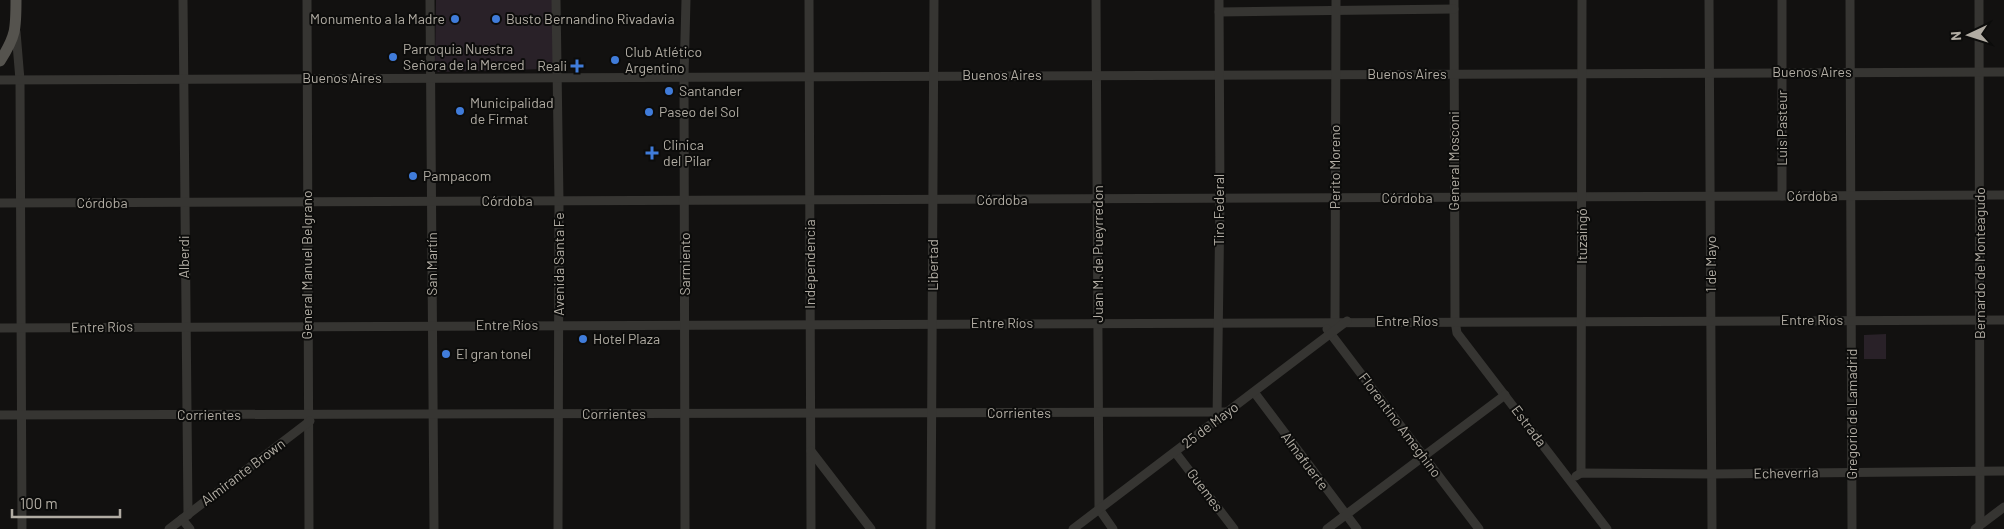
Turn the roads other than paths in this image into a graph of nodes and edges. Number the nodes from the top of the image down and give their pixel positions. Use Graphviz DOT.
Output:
graph roads {
  1 [pos="16,0"];
  2 [pos="183,0"];
  3 [pos="307,0"];
  4 [pos="430,0"];
  5 [pos="556,0"];
  6 [pos="686,0"];
  7 [pos="809,0"];
  8 [pos="934,0"];
  9 [pos="1096,0"];
  10 [pos="1219,0"];
  11 [pos="1336,0"];
  12 [pos="1582,0"];
  13 [pos="1709,0"];
  14 [pos="1782,0"];
  15 [pos="1850,0"];
  16 [pos="1979,0"];
  17 [pos="1454,4"];
  18 [pos="1336,11"];
  19 [pos="1219,12"];
  20 [pos="16,30"];
  21 [pos="0,60"];
  22 [pos="1782,72"];
  23 [pos="1850,72"];
  24 [pos="1980,72"];
  25 [pos="2004,72"];
  26 [pos="1582,73"];
  27 [pos="1709,73"];
  28 [pos="1097,74"];
  29 [pos="1218,74"];
  30 [pos="1336,74"];
  31 [pos="1454,74"];
  32 [pos="934,75"];
  33 [pos="684,76"];
  34 [pos="810,76"];
  35 [pos="431,77"];
  36 [pos="558,77"];
  37 [pos="307,78"];
  38 [pos="183,79"];
  39 [pos="0,80"];
  40 [pos="20,80"];
  41 [pos="1980,195"];
  42 [pos="2004,195"];
  43 [pos="1710,196"];
  44 [pos="1782,196"];
  45 [pos="1852,196"];
  46 [pos="1582,197"];
  47 [pos="1335,198"];
  48 [pos="1454,198"];
  49 [pos="1220,199"];
  50 [pos="810,200"];
  51 [pos="933,200"];
  52 [pos="1097,200"];
  53 [pos="307,201"];
  54 [pos="432,201"];
  55 [pos="559,201"];
  56 [pos="684,201"];
  57 [pos="0,203"];
  58 [pos="20,203"];
  59 [pos="184,203"];
  60 [pos="1711,320"];
  61 [pos="1852,320"];
  62 [pos="1980,320"];
  63 [pos="2004,320"];
  64 [pos="1321,321"];
  65 [pos="1335,321"];
  66 [pos="1347,321"];
  67 [pos="1455,321"];
  68 [pos="1582,321"];
  69 [pos="1218,322"];
  70 [pos="1098,323"];
  71 [pos="685,324"];
  72 [pos="810,324"];
  73 [pos="932,324"];
  74 [pos="433,325"];
  75 [pos="559,325"];
  76 [pos="185,326"];
  77 [pos="307,326"];
  78 [pos="0,328"];
  79 [pos="20,328"];
  80 [pos="1330,334"];
  81 [pos="1254,392"];
  82 [pos="1505,395"];
  83 [pos="1098,412"];
  84 [pos="932,413"];
  85 [pos="685,414"];
  86 [pos="810,414"];
  87 [pos="22,415"];
  88 [pos="186,415"];
  89 [pos="433,415"];
  90 [pos="558,415"];
  91 [pos="0,416"];
  92 [pos="317,416"];
  93 [pos="1217,416"];
  94 [pos="308,420"];
  95 [pos="810,451"];
  96 [pos="1175,452"];
  97 [pos="1424,456"];
  98 [pos="1980,471"];
  99 [pos="2004,471"];
  100 [pos="1852,472"];
  101 [pos="1581,473"];
  102 [pos="1712,474"];
  103 [pos="1569,480"];
  104 [pos="2004,507"];
  105 [pos="1099,509"];
  106 [pos="1346,515"];
  107 [pos="185,517"];
  108 [pos="1977,527"];
  109 [pos="22,529"];
  110 [pos="169,529"];
  111 [pos="190,529"];
  112 [pos="309,529"];
  113 [pos="434,529"];
  114 [pos="558,529"];
  115 [pos="685,529"];
  116 [pos="811,529"];
  117 [pos="871,529"];
  118 [pos="931,529"];
  119 [pos="1073,529"];
  120 [pos="1113,529"];
  121 [pos="1234,529"];
  122 [pos="1327,529"];
  123 [pos="1357,529"];
  124 [pos="1479,529"];
  125 [pos="1607,529"];
  126 [pos="1712,529"];
  127 [pos="1852,529"];
  1 -- 20 [label="main road"];
  2 -- 38 [label="street, Alberdi"];
  3 -- 37 [label="street, General Manuel Belgrano"];
  4 -- 35 [label="street, San Martín"];
  5 -- 36 [label="street, Avenida Santa Fe"];
  6 -- 33 [label="street, Sarmiento"];
  7 -- 34 [label="street, Independencia"];
  8 -- 32 [label="street, Libertad"];
  9 -- 28 [label="street, Juan M. de Pueyrredon"];
  10 -- 19 [label="street, Tiro Federal"];
  11 -- 18 [label="street, Perito Moreno"];
  12 -- 26 [label="street, Ituzaingó"];
  13 -- 27 [label="street, 1 de Mayo"];
  14 -- 22 [label="street, Luis Pasteur"];
  15 -- 23 [label="street, Gregorio de Lamadrid"];
  16 -- 24 [label="street, Bernardo de Monteagudo"];
  17 -- 18 [label="street"];
  17 -- 31 [label="street, General Mosconi"];
  18 -- 19 [label="street"];
  18 -- 30 [label="street, Perito Moreno"];
  19 -- 29 [label="street, Tiro Federal"];
  20 -- 21 [label="main road"];
  20 -- 40 [label="street"];
  22 -- 23 [label="street, Buenos Aires"];
  22 -- 27 [label="street, Buenos Aires"];
  22 -- 44 [label="street, Luis Pasteur"];
  23 -- 24 [label="street, Buenos Aires"];
  23 -- 45 [label="street, Gregorio de Lamadrid"];
  24 -- 25 [label="street, Buenos Aires"];
  24 -- 41 [label="street, Bernardo de Monteagudo"];
  26 -- 27 [label="street, Buenos Aires"];
  26 -- 31 [label="street, Buenos Aires"];
  26 -- 46 [label="street, Ituzaingó"];
  27 -- 43 [label="street, 1 de Mayo"];
  28 -- 29 [label="street, Buenos Aires"];
  28 -- 32 [label="street, Buenos Aires"];
  28 -- 52 [label="street, Juan M. de Pueyrredon"];
  29 -- 30 [label="street, Buenos Aires"];
  29 -- 49 [label="street, Tiro Federal"];
  30 -- 31 [label="street, Buenos Aires"];
  30 -- 47 [label="street, Perito Moreno"];
  31 -- 48 [label="street, General Mosconi"];
  32 -- 34 [label="street, Buenos Aires"];
  32 -- 51 [label="street, Libertad"];
  33 -- 34 [label="street, Buenos Aires"];
  33 -- 36 [label="street, Buenos Aires"];
  33 -- 56 [label="street, Sarmiento"];
  34 -- 50 [label="street, Independencia"];
  35 -- 36 [label="street, Buenos Aires"];
  35 -- 37 [label="street, Buenos Aires"];
  35 -- 54 [label="street, San Martín"];
  36 -- 55 [label="street, Avenida Santa Fe"];
  37 -- 38 [label="street, Buenos Aires"];
  37 -- 53 [label="street, General Manuel Belgrano"];
  38 -- 40 [label="street, Buenos Aires"];
  38 -- 59 [label="street, Alberdi"];
  39 -- 40 [label="street, Buenos Aires"];
  40 -- 58 [label="street"];
  41 -- 42 [label="street, Córdoba"];
  41 -- 45 [label="street, Córdoba"];
  41 -- 62 [label="street, Bernardo de Monteagudo"];
  43 -- 44 [label="street, Córdoba"];
  43 -- 46 [label="street, Córdoba"];
  43 -- 60 [label="street, 1 de Mayo"];
  44 -- 45 [label="street, Córdoba"];
  45 -- 61 [label="street, Gregorio de Lamadrid"];
  46 -- 48 [label="street, Córdoba"];
  46 -- 68 [label="street, Ituzaingó"];
  47 -- 48 [label="street, Córdoba"];
  47 -- 49 [label="street, Córdoba"];
  47 -- 65 [label="street, Perito Moreno"];
  48 -- 67 [label="street, General Mosconi"];
  49 -- 52 [label="street, Córdoba"];
  49 -- 69 [label="street, Tiro Federal"];
  50 -- 51 [label="street, Córdoba"];
  50 -- 56 [label="street, Córdoba"];
  50 -- 72 [label="street, Independencia"];
  51 -- 52 [label="street, Córdoba"];
  51 -- 73 [label="street, Libertad"];
  52 -- 70 [label="street, Juan M. de Pueyrredon"];
  53 -- 54 [label="street, Córdoba"];
  53 -- 59 [label="street, Córdoba"];
  53 -- 77 [label="street, General Manuel Belgrano"];
  54 -- 55 [label="street, Córdoba"];
  54 -- 74 [label="street, San Martín"];
  55 -- 56 [label="street, Córdoba"];
  55 -- 75 [label="street, Avenida Santa Fe"];
  56 -- 71 [label="street, Sarmiento"];
  57 -- 58 [label="street, Córdoba"];
  58 -- 59 [label="street, Córdoba"];
  58 -- 79 [label="street"];
  59 -- 76 [label="street, Alberdi"];
  60 -- 61 [label="street, Entre Ríos"];
  60 -- 68 [label="street, Entre Ríos"];
  60 -- 102 [label="street, 1 de Mayo"];
  61 -- 62 [label="street, Entre Ríos"];
  61 -- 100 [label="street, Gregorio de Lamadrid"];
  62 -- 63 [label="street, Entre Ríos"];
  62 -- 98 [label="street, Bernardo de Monteagudo"];
  64 -- 65 [label="street, Entre Ríos"];
  64 -- 69 [label="street, Entre Ríos"];
  64 -- 80 [label="street, Florentino Ameghino"];
  65 -- 66 [label="street, Entre Ríos"];
  65 -- 80 [label="street, Perito Moreno"];
  66 -- 67 [label="street, Entre Ríos"];
  66 -- 80 [label="street, 25 de Mayo"];
  67 -- 68 [label="street, Entre Ríos"];
  67 -- 82 [label="street, Estrada"];
  68 -- 101 [label="street, Ituzaingó"];
  69 -- 70 [label="street, Entre Ríos"];
  69 -- 93 [label="street, Tiro Federal"];
  70 -- 73 [label="street, Entre Ríos"];
  70 -- 83 [label="street, Juan M. de Pueyrredon"];
  71 -- 72 [label="street, Entre Ríos"];
  71 -- 75 [label="street, Entre Ríos"];
  71 -- 85 [label="street, Sarmiento"];
  72 -- 73 [label="street, Entre Ríos"];
  72 -- 86 [label="street, Independencia"];
  73 -- 84 [label="street, Libertad"];
  74 -- 75 [label="street, Entre Ríos"];
  74 -- 77 [label="street, Entre Ríos"];
  74 -- 89 [label="street, San Martín"];
  75 -- 90 [label="street, Avenida Santa Fe"];
  76 -- 77 [label="street, Entre Ríos"];
  76 -- 79 [label="street, Entre Ríos"];
  76 -- 88 [label="street, Alberdi"];
  77 -- 94 [label="street, General Manuel Belgrano"];
  78 -- 79 [label="street, Entre Ríos"];
  79 -- 87 [label="street"];
  80 -- 81 [label="street, 25 de Mayo"];
  80 -- 97 [label="street, Florentino Ameghino"];
  81 -- 93 [label="street, 25 de Mayo"];
  81 -- 106 [label="street, Almafuerte"];
  82 -- 97 [label="street"];
  82 -- 103 [label="street, Estrada"];
  83 -- 84 [label="street, Corrientes"];
  83 -- 93 [label="street, Corrientes"];
  83 -- 105 [label="street, Juan M. de Pueyrredon"];
  84 -- 86 [label="street, Corrientes"];
  84 -- 118 [label="street, Libertad"];
  85 -- 86 [label="street, Corrientes"];
  85 -- 90 [label="street, Corrientes"];
  85 -- 115 [label="street, Sarmiento"];
  86 -- 95 [label="street, Independencia"];
  87 -- 88 [label="street, Corrientes"];
  87 -- 91 [label="street, Corrientes"];
  87 -- 109 [label="street"];
  88 -- 94 [label="street, Corrientes"];
  88 -- 107 [label="street, Alberdi"];
  89 -- 90 [label="street, Corrientes"];
  89 -- 92 [label="street, Corrientes"];
  89 -- 113 [label="street, San Martín"];
  90 -- 114 [label="street, Avenida Santa Fe"];
  92 -- 94 [label="street, Almirante Brown"];
  93 -- 96 [label="street, 25 de Mayo"];
  94 -- 107 [label="street, Almirante Brown"];
  94 -- 112 [label="street, General Manuel Belgrano"];
  95 -- 116 [label="street, Independencia"];
  95 -- 117 [label="street"];
  96 -- 105 [label="street, 25 de Mayo"];
  96 -- 121 [label="street, Guemes"];
  97 -- 106 [label="street"];
  97 -- 124 [label="street, Florentino Ameghino"];
  98 -- 99 [label="street, Echeverria"];
  98 -- 100 [label="street, Echeverria"];
  98 -- 108 [label="street, Bernardo de Monteagudo"];
  100 -- 102 [label="street, Echeverria"];
  100 -- 127 [label="street, Gregorio de Lamadrid"];
  101 -- 102 [label="street, Echeverria"];
  101 -- 103 [label="street"];
  102 -- 126 [label="street, 1 de Mayo"];
  103 -- 125 [label="street, Estrada"];
  104 -- 108 [label="street"];
  105 -- 119 [label="street, 25 de Mayo"];
  105 -- 120 [label="street"];
  106 -- 122 [label="street"];
  106 -- 123 [label="street, Almafuerte"];
  107 -- 110 [label="street, Almirante Brown"];
  107 -- 111 [label="street"];
}
